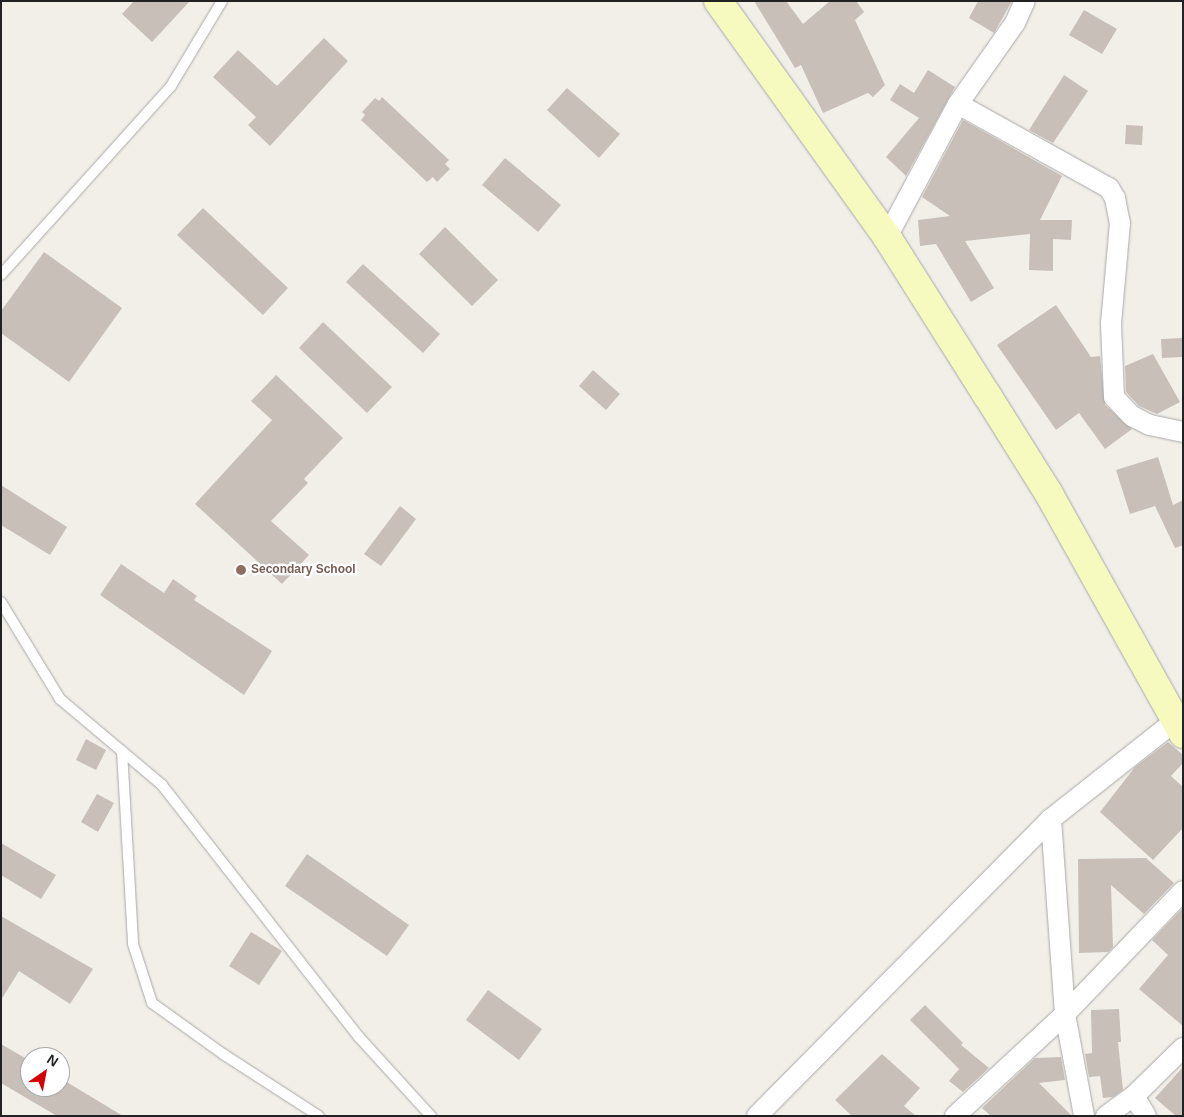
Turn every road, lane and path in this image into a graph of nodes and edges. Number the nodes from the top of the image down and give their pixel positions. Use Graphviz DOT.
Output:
graph roads {
  1 [pos="222,1"];
  2 [pos="718,1"];
  3 [pos="1025,1"];
  4 [pos="958,104"];
  5 [pos="886,237"];
  6 [pos="1,275"];
  7 [pos="1183,432"];
  8 [pos="1,602"];
  9 [pos="1179,728"];
  10 [pos="122,750"];
  11 [pos="1051,819"];
  12 [pos="1183,891"];
  13 [pos="1065,1014"];
  14 [pos="1183,1048"];
  15 [pos="1134,1096"];
  16 [pos="319,1116"];
  17 [pos="431,1116"];
  18 [pos="758,1116"];
  19 [pos="955,1116"];
  20 [pos="1084,1116"];
  21 [pos="1106,1116"];
  22 [pos="1146,1116"];
  1 -- 6 [label="lane"];
  2 -- 5 [label="main road"];
  3 -- 4 [label="street"];
  4 -- 5 [label="street"];
  4 -- 7 [label="street"];
  5 -- 9 [label="main road"];
  8 -- 10 [label="lane"];
  9 -- 11 [label="street"];
  10 -- 16 [label="lane"];
  10 -- 17 [label="lane"];
  11 -- 13 [label="street"];
  11 -- 18 [label="street"];
  12 -- 13 [label="street"];
  13 -- 19 [label="street"];
  13 -- 20 [label="street"];
  14 -- 15 [label="street"];
  15 -- 21 [label="street"];
  15 -- 22 [label="street"];
}
